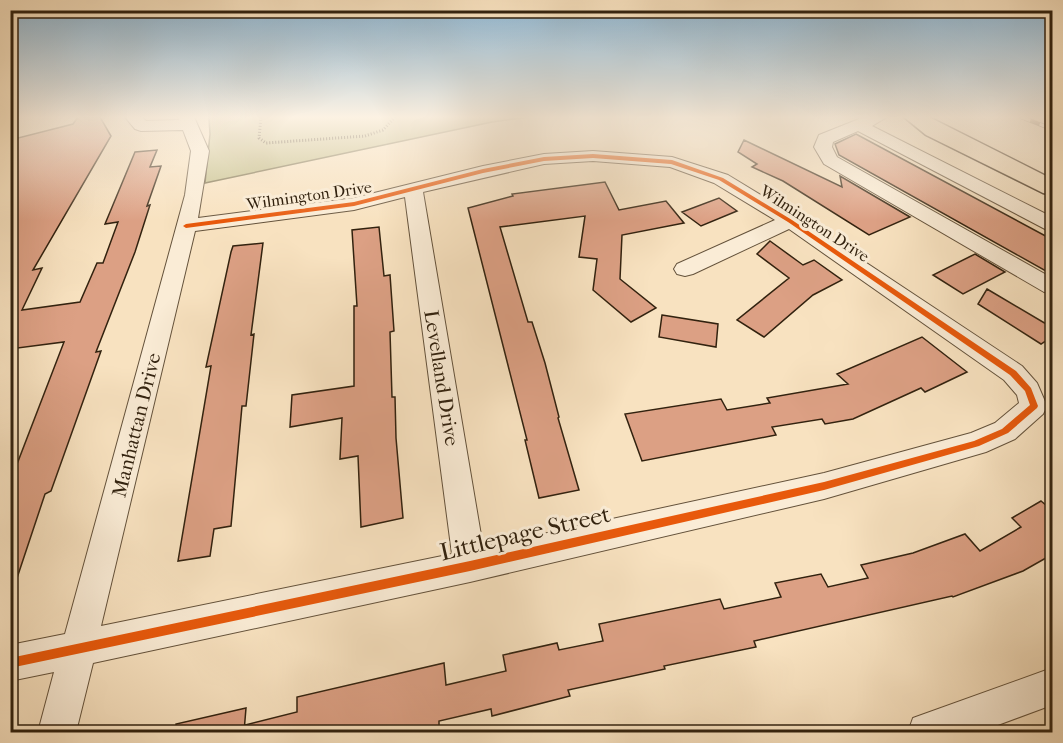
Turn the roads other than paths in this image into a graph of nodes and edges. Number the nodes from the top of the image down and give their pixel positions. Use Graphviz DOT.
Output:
graph roads {
  1 [pos="200,152"];
  2 [pos="826,152"];
  3 [pos="910,152"];
  4 [pos="978,152"];
  5 [pos="1004,152"];
  6 [pos="1053,174"];
  7 [pos="1053,188"];
  8 [pos="413,190"];
  9 [pos="790,221"];
  10 [pos="1053,225"];
  11 [pos="186,226"];
  12 [pos="685,269"];
  13 [pos="1053,287"];
  14 [pos="1043,409"];
  15 [pos="470,566"];
  16 [pos="80,647"];
  17 [pos="10,663"];
  18 [pos="1053,687"];
  19 [pos="57,732"];
  20 [pos="927,732"];
  1 -- 11 [label="street, Manhattan Drive"];
  2 -- 13 [label="street"];
  3 -- 10 [label="street"];
  4 -- 7 [label="main road"];
  5 -- 6 [label="main road"];
  8 -- 9 [label="street, Wilmington Drive"];
  8 -- 11 [label="street, Wilmington Drive"];
  8 -- 15 [label="street, Levelland Drive"];
  9 -- 12 [label="street"];
  9 -- 14 [label="street, Wilmington Drive"];
  11 -- 16 [label="street, Manhattan Drive"];
  14 -- 15 [label="street, Littlepage Street"];
  15 -- 16 [label="street, Littlepage Street"];
  16 -- 17 [label="street, Littlepage Street"];
  16 -- 19 [label="street, Manhattan Drive"];
  18 -- 20 [label="street"];
}
